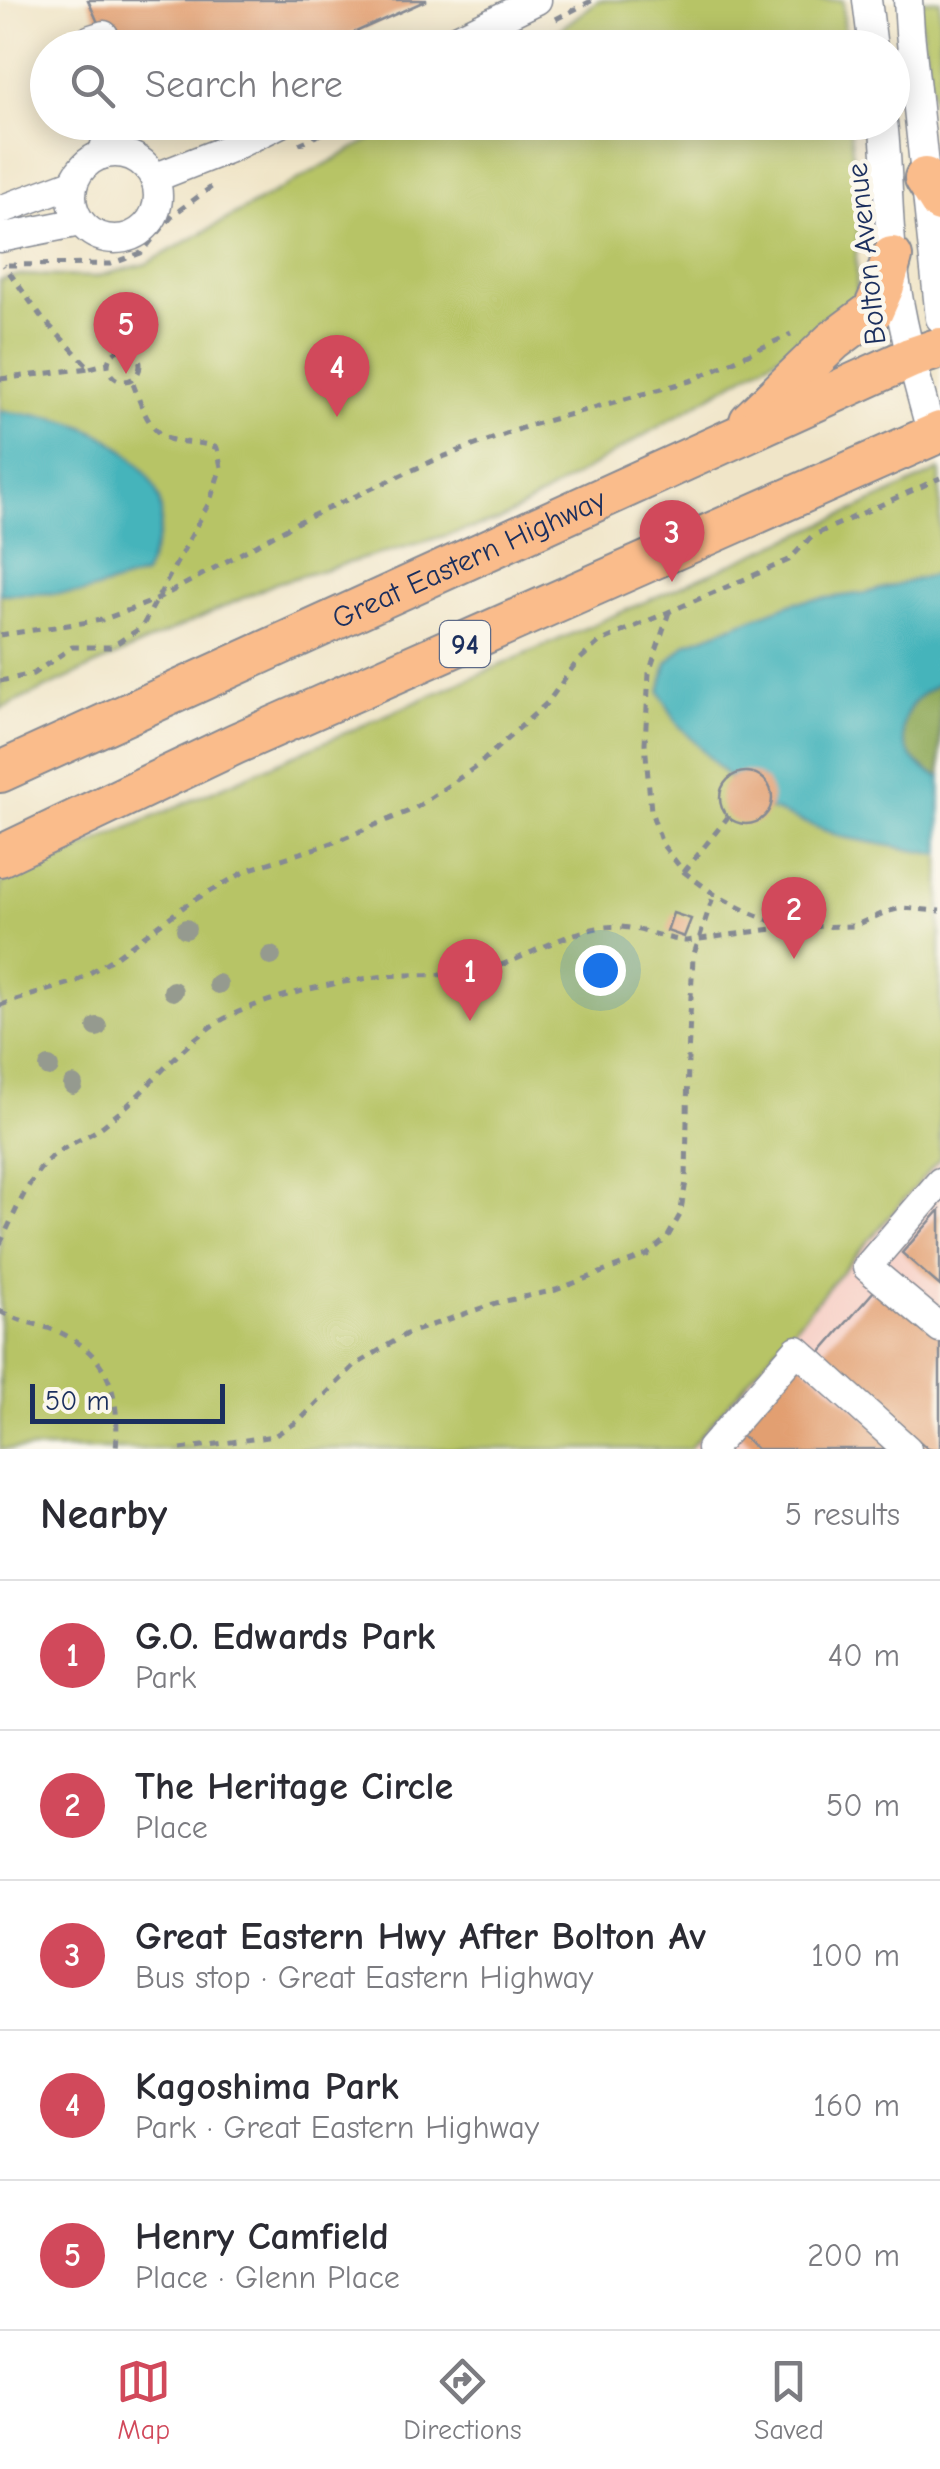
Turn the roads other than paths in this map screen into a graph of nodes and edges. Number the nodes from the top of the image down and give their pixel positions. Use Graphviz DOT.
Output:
graph roads {
  1 [pos="537,0"];
  2 [pos="867,0"];
  3 [pos="908,0"];
  4 [pos="475,30"];
  5 [pos="871,30"];
  6 [pos="107,140"];
  7 [pos="265,140"];
  8 [pos="886,140"];
  9 [pos="102,155"];
  10 [pos="154,178"];
  11 [pos="74,183"];
  12 [pos="932,190"];
  13 [pos="0,210"];
  14 [pos="80,222"];
  15 [pos="1,256"];
  16 [pos="892,257"];
  17 [pos="940,318"];
  18 [pos="925,353"];
  19 [pos="936,433"];
  20 [pos="725,444"];
  21 [pos="0,772"];
  22 [pos="0,856"];
  23 [pos="940,1182"];
  24 [pos="940,1328"];
  25 [pos="711,1449"];
  26 [pos="908,1449"];
  1 -- 4 [label="street"];
  2 -- 5 [label="street"];
  3 -- 12 [label="street"];
  6 -- 9 [label="street"];
  7 -- 10 [label="street"];
  8 -- 16 [label="street, Bolton Avenue"];
  9 -- 10 [label="street"];
  9 -- 11 [label="street"];
  10 -- 14 [label="street"];
  11 -- 13 [label="street"];
  11 -- 14 [label="street"];
  12 -- 17 [label="street"];
  14 -- 15 [label="street"];
  16 -- 18 [label="street, Bolton Avenue"];
  16 -- 20 [label="highway"];
  18 -- 19 [label="street, Bolton Avenue"];
  18 -- 20 [label="highway, Great Eastern Highway / 94"];
  19 -- 22 [label="highway, 94"];
  20 -- 21 [label="highway, Great Eastern Highway / 94"];
  23 -- 24 [label="street"];
  25 -- 26 [label="street"];
}
